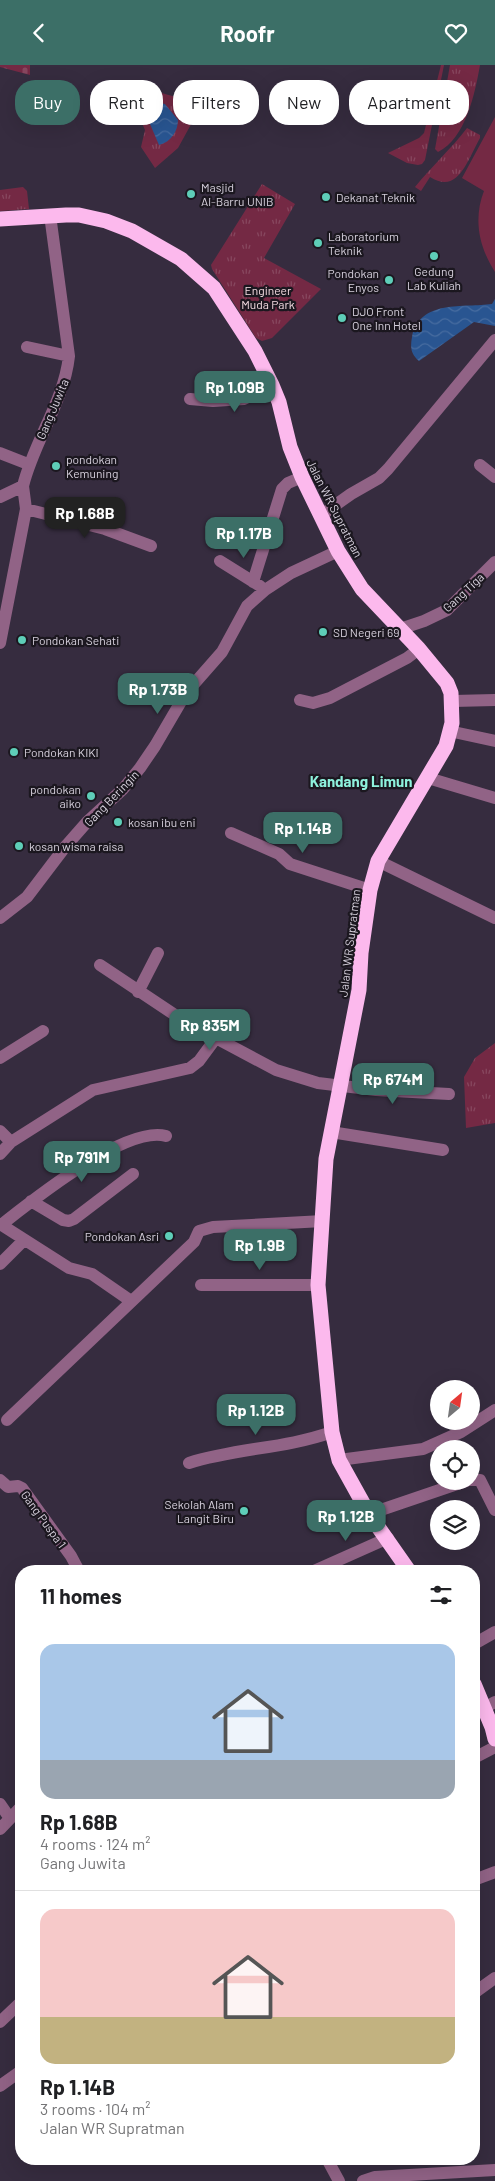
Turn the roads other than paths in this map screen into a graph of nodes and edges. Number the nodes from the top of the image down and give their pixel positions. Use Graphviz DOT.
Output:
graph roads {
  1 [pos="50,215"];
  2 [pos="0,219"];
  3 [pos="495,340"];
  4 [pos="27,347"];
  5 [pos="69,356"];
  6 [pos="272,385"];
  7 [pos="190,399"];
  8 [pos="0,453"];
  9 [pos="28,464"];
  10 [pos="480,465"];
  11 [pos="302,477"];
  12 [pos="495,477"];
  13 [pos="22,486"];
  14 [pos="0,497"];
  15 [pos="26,509"];
  16 [pos="320,515"];
  17 [pos="151,546"];
  18 [pos="338,551"];
  19 [pos="220,561"];
  20 [pos="495,562"];
  21 [pos="254,582"];
  22 [pos="265,590"];
  23 [pos="400,629"];
  24 [pos="0,643"];
  25 [pos="419,649"];
  26 [pos="300,700"];
  27 [pos="453,701"];
  28 [pos="495,701"];
  29 [pos="449,731"];
  30 [pos="495,741"];
  31 [pos="428,778"];
  32 [pos="495,798"];
  33 [pos="231,833"];
  34 [pos="378,861"];
  35 [pos="370,890"];
  36 [pos="0,917"];
  37 [pos="495,918"];
  38 [pos="158,953"];
  39 [pos="100,965"];
  40 [pos="138,992"];
  41 [pos="43,1031"];
  42 [pos="216,1038"];
  43 [pos="0,1058"];
  44 [pos="340,1084"];
  45 [pos="449,1095"];
  46 [pos="0,1131"];
  47 [pos="332,1132"];
  48 [pos="166,1136"];
  49 [pos="11,1142"];
  50 [pos="442,1150"];
  51 [pos="0,1154"];
  52 [pos="133,1174"];
  53 [pos="31,1201"];
  54 [pos="323,1221"];
  55 [pos="1,1224"];
  56 [pos="23,1241"];
  57 [pos="0,1264"];
  58 [pos="201,1285"];
  59 [pos="318,1285"];
  60 [pos="131,1301"];
  61 [pos="495,1410"];
  62 [pos="7,1420"];
  63 [pos="332,1432"];
  64 [pos="339,1460"];
  65 [pos="189,1463"];
  66 [pos="0,1480"];
  67 [pos="480,1480"];
  68 [pos="440,1490"];
  69 [pos="495,1510"];
  70 [pos="369,1514"];
  71 [pos="388,1539"];
  72 [pos="76,1565"];
  73 [pos="328,1565"];
  74 [pos="405,1565"];
  75 [pos="495,1632"];
  76 [pos="480,1641"];
  77 [pos="480,1692"];
  78 [pos="490,1705"];
  79 [pos="495,1739"];
  80 [pos="495,1747"];
  81 [pos="480,1755"];
  82 [pos="0,1804"];
  83 [pos="15,1812"];
  84 [pos="9,1817"];
  85 [pos="0,1829"];
  86 [pos="495,1872"];
  87 [pos="480,1877"];
  88 [pos="495,1978"];
  89 [pos="480,1989"];
  90 [pos="15,2009"];
  91 [pos="0,2023"];
  92 [pos="15,2075"];
  93 [pos="0,2086"];
  94 [pos="330,2165"];
  95 [pos="495,2170"];
  96 [pos="339,2181"];
  97 [pos="363,2181"];
  1 -- 2 [label="highway, Jalan WR Supratman"];
  1 -- 5 [label="street, Gang Juwita"];
  1 -- 6 [label="highway, Jalan WR Supratman"];
  3 -- 16 [label="street"];
  4 -- 5 [label="street"];
  5 -- 9 [label="street, Gang Juwita"];
  6 -- 7 [label="street"];
  6 -- 11 [label="highway, Jalan WR Supratman"];
  8 -- 9 [label="street"];
  9 -- 13 [label="street, Gang Juwita"];
  10 -- 12 [label="street"];
  11 -- 16 [label="highway, Jalan WR Supratman"];
  11 -- 21 [label="street"];
  13 -- 14 [label="street"];
  13 -- 15 [label="street"];
  15 -- 17 [label="street"];
  15 -- 24 [label="street"];
  16 -- 18 [label="highway, Jalan WR Supratman"];
  18 -- 22 [label="street, Gang Beringin"];
  18 -- 23 [label="highway, Jalan WR Supratman"];
  19 -- 21 [label="street"];
  20 -- 23 [label="street, Gang Tiga"];
  21 -- 22 [label="street"];
  22 -- 36 [label="street, Gang Beringin"];
  23 -- 25 [label="highway, Jalan WR Supratman"];
  25 -- 26 [label="street"];
  25 -- 27 [label="highway, Jalan WR Supratman"];
  27 -- 28 [label="street"];
  27 -- 29 [label="highway, Jalan WR Supratman"];
  29 -- 30 [label="street"];
  29 -- 31 [label="highway, Jalan WR Supratman"];
  31 -- 32 [label="street"];
  31 -- 34 [label="highway, Jalan WR Supratman"];
  33 -- 35 [label="street"];
  34 -- 35 [label="highway, Jalan WR Supratman"];
  34 -- 37 [label="street"];
  35 -- 44 [label="highway, Jalan WR Supratman"];
  38 -- 40 [label="street"];
  39 -- 40 [label="street"];
  40 -- 42 [label="street"];
  41 -- 43 [label="street"];
  42 -- 44 [label="street"];
  42 -- 49 [label="street"];
  44 -- 45 [label="street"];
  44 -- 47 [label="highway, Jalan WR Supratman"];
  46 -- 49 [label="street"];
  47 -- 50 [label="street"];
  47 -- 54 [label="highway, Jalan WR Supratman"];
  48 -- 53 [label="street"];
  49 -- 51 [label="street"];
  52 -- 53 [label="street"];
  53 -- 55 [label="street"];
  54 -- 59 [label="highway, Jalan WR Supratman"];
  54 -- 60 [label="street"];
  55 -- 56 [label="street"];
  56 -- 57 [label="street"];
  56 -- 60 [label="street"];
  58 -- 59 [label="street"];
  59 -- 63 [label="highway, Jalan WR Supratman"];
  60 -- 62 [label="street"];
  61 -- 64 [label="street"];
  63 -- 64 [label="highway, Jalan WR Supratman"];
  63 -- 65 [label="street"];
  64 -- 70 [label="highway, Jalan WR Supratman"];
  66 -- 72 [label="street, Gang Puspa 1"];
  67 -- 69 [label="street"];
  68 -- 70 [label="street"];
  70 -- 71 [label="highway, Jalan WR Supratman"];
  71 -- 73 [label="street"];
  71 -- 74 [label="highway, Jalan WR Supratman"];
  75 -- 76 [label="street"];
  77 -- 78 [label="highway"];
  78 -- 79 [label="highway"];
  80 -- 81 [label="street"];
  82 -- 84 [label="street"];
  83 -- 84 [label="street"];
  84 -- 85 [label="street"];
  86 -- 87 [label="street"];
  88 -- 89 [label="street"];
  90 -- 91 [label="street"];
  92 -- 93 [label="street"];
  94 -- 96 [label="street"];
  95 -- 97 [label="street"];
}
